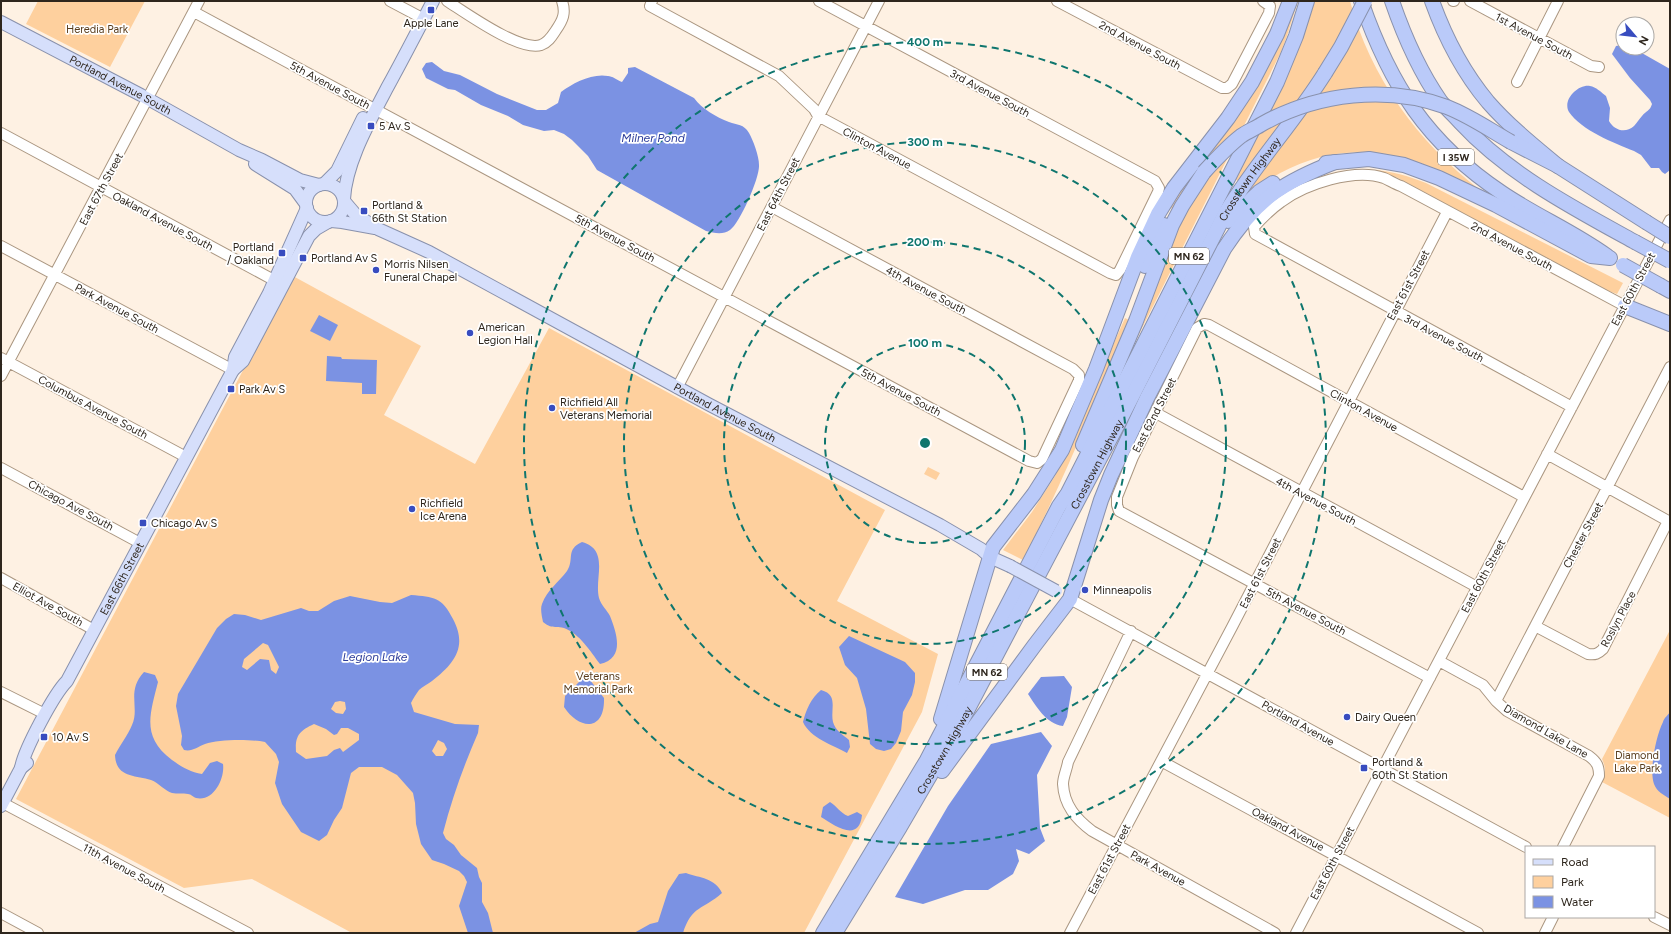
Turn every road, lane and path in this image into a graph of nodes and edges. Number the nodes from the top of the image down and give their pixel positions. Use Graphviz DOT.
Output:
graph roads {
  1 [pos="199,1"];
  2 [pos="390,1"];
  3 [pos="426,1"];
  4 [pos="433,1"];
  5 [pos="447,1"];
  6 [pos="562,1"];
  7 [pos="818,1"];
  8 [pos="879,1"];
  9 [pos="1057,1"];
  10 [pos="1290,1"];
  11 [pos="1307,1"];
  12 [pos="1362,1"];
  13 [pos="1365,1"];
  14 [pos="1392,1"];
  15 [pos="1432,1"];
  16 [pos="1470,1"];
  17 [pos="1558,1"];
  18 [pos="1265,2"];
  19 [pos="651,3"];
  20 [pos="194,12"];
  21 [pos="421,17"];
  22 [pos="1,22"];
  23 [pos="866,26"];
  24 [pos="1539,38"];
  25 [pos="1599,67"];
  26 [pos="1517,82"];
  27 [pos="148,100"];
  28 [pos="372,107"];
  29 [pos="818,116"];
  30 [pos="1,133"];
  31 [pos="1515,137"];
  32 [pos="239,150"];
  33 [pos="1335,162"];
  34 [pos="1204,172"];
  35 [pos="322,184"];
  36 [pos="102,188"];
  37 [pos="344,200"];
  38 [pos="306,206"];
  39 [pos="772,206"];
  40 [pos="1447,212"];
  41 [pos="1670,220"];
  42 [pos="330,221"];
  43 [pos="378,228"];
  44 [pos="1217,231"];
  45 [pos="1255,234"];
  46 [pos="1670,237"];
  47 [pos="1,246"];
  48 [pos="1610,258"];
  49 [pos="1670,261"];
  50 [pos="55,275"];
  51 [pos="1116,275"];
  52 [pos="279,283"];
  53 [pos="1665,289"];
  54 [pos="725,297"];
  55 [pos="1625,306"];
  56 [pos="1394,311"];
  57 [pos="1204,324"];
  58 [pos="1670,324"];
  59 [pos="5,360"];
  60 [pos="1670,367"];
  61 [pos="1096,369"];
  62 [pos="233,370"];
  63 [pos="1,376"];
  64 [pos="677,388"];
  65 [pos="1348,401"];
  66 [pos="1572,407"];
  67 [pos="1156,413"];
  68 [pos="1547,454"];
  69 [pos="186,457"];
  70 [pos="1037,463"];
  71 [pos="1,468"];
  72 [pos="1608,488"];
  73 [pos="1301,493"];
  74 [pos="1524,497"];
  75 [pos="1059,506"];
  76 [pos="1119,511"];
  77 [pos="1669,521"];
  78 [pos="140,543"];
  79 [pos="990,557"];
  80 [pos="1,578"];
  81 [pos="1254,583"];
  82 [pos="1477,588"];
  83 [pos="1070,599"];
  84 [pos="1535,626"];
  85 [pos="94,630"];
  86 [pos="1131,631"];
  87 [pos="1439,661"];
  88 [pos="1208,673"];
  89 [pos="1430,678"];
  90 [pos="67,681"];
  91 [pos="1,692"];
  92 [pos="1496,701"];
  93 [pos="45,714"];
  94 [pos="927,760"];
  95 [pos="1161,761"];
  96 [pos="21,768"];
  97 [pos="1382,769"];
  98 [pos="1,804"];
  99 [pos="900,828"];
  100 [pos="1116,845"];
  101 [pos="1525,846"];
  102 [pos="1564,846"];
  103 [pos="1336,855"];
  104 [pos="1,913"];
  105 [pos="1552,918"];
  106 [pos="1655,918"];
  107 [pos="1670,925"];
  108 [pos="38,933"];
  109 [pos="248,933"];
  110 [pos="823,933"];
  111 [pos="835,933"];
  112 [pos="1071,933"];
  113 [pos="1275,933"];
  114 [pos="1296,933"];
  115 [pos="1478,933"];
  116 [pos="1545,933"];
  1 -- 20 [label="street, East 67th Street"];
  2 -- 21 [label="street"];
  3 -- 21 [label="main road"];
  4 -- 21 [label="main road"];
  5 -- 6 [label="street"];
  7 -- 23 [label="street, 3rd Avenue South"];
  8 -- 23 [label="street, East 64th Street"];
  9 -- 18 [label="street, 2nd Avenue South"];
  10 -- 61 [label="highway"];
  11 -- 75 [label="highway, Crosstown Highway / MN 62"];
  12 -- 48 [label="highway, I 35W"];
  13 -- 44 [label="highway, Crosstown Highway / MN 62, bridge"];
  14 -- 49 [label="highway, I 35W, bridge"];
  15 -- 31 [label="highway"];
  16 -- 24 [label="street, 1st Avenue South"];
  17 -- 24 [label="street"];
  19 -- 29 [label="street, Clinton Avenue"];
  20 -- 27 [label="street, East 67th Street"];
  20 -- 28 [label="street, 5th Avenue South"];
  21 -- 28 [label="main road"];
  22 -- 27 [label="main road, Portland Avenue South"];
  23 -- 29 [label="street, East 64th Street"];
  23 -- 51 [label="street, 3rd Avenue South"];
  24 -- 25 [label="street, 1st Avenue South"];
  24 -- 26 [label="street"];
  27 -- 32 [label="main road, Portland Avenue South"];
  27 -- 36 [label="street, East 67th Street"];
  28 -- 35 [label="main road"];
  28 -- 37 [label="main road"];
  28 -- 54 [label="street, 5th Avenue South"];
  29 -- 39 [label="street, East 64th Street"];
  29 -- 51 [label="street, Clinton Avenue"];
  30 -- 36 [label="street, Oakland Avenue South"];
  31 -- 34 [label="highway, bridge"];
  31 -- 46 [label="highway, bridge"];
  32 -- 35 [label="main road, Portland Avenue South"];
  32 -- 38 [label="main road, Portland Avenue South"];
  33 -- 44 [label="highway"];
  33 -- 48 [label="highway"];
  33 -- 83 [label="highway"];
  34 -- 61 [label="highway"];
  34 -- 75 [label="highway"];
  35 -- 37 [label="main road"];
  35 -- 38 [label="main road"];
  36 -- 50 [label="street, East 67th Street"];
  36 -- 52 [label="street, Oakland Avenue South"];
  37 -- 42 [label="main road"];
  37 -- 43 [label="main road, Portland Avenue South"];
  38 -- 42 [label="main road"];
  38 -- 52 [label="main road, East 66th Street"];
  39 -- 54 [label="street, East 64th Street"];
  39 -- 70 [label="street, 4th Avenue South"];
  40 -- 45 [label="street, 2nd Avenue South"];
  40 -- 55 [label="street, 2nd Avenue South"];
  40 -- 56 [label="street, East 61st Street"];
  41 -- 55 [label="street, East 60th Street"];
  42 -- 43 [label="main road, Portland Avenue South"];
  42 -- 52 [label="main road, East 66th Street"];
  43 -- 64 [label="main road, Portland Avenue South"];
  44 -- 99 [label="highway, Crosstown Highway / MN 62"];
  45 -- 56 [label="street, 3rd Avenue South"];
  47 -- 50 [label="street, Park Avenue South"];
  48 -- 53 [label="highway, I 35W, bridge"];
  50 -- 59 [label="street, East 67th Street"];
  50 -- 62 [label="street, Park Avenue South"];
  52 -- 62 [label="main road, East 66th Street"];
  54 -- 64 [label="street, East 64th Street"];
  54 -- 70 [label="street, 5th Avenue South"];
  55 -- 58 [label="highway"];
  55 -- 66 [label="street, East 60th Street"];
  56 -- 65 [label="street, East 61st Street"];
  56 -- 66 [label="street, 3rd Avenue South"];
  57 -- 65 [label="street, Clinton Avenue"];
  57 -- 67 [label="street, East 62nd Street"];
  59 -- 63 [label="street, East 67th Street"];
  59 -- 69 [label="street, Columbus Avenue South"];
  60 -- 72 [label="street, Chester Street"];
  61 -- 79 [label="highway"];
  62 -- 69 [label="main road, East 66th Street"];
  64 -- 79 [label="main road, Portland Avenue South"];
  65 -- 73 [label="street, East 61st Street"];
  65 -- 74 [label="street, Clinton Avenue"];
  66 -- 68 [label="street, East 60th Street"];
  67 -- 73 [label="street, 4th Avenue South"];
  67 -- 76 [label="street, East 62nd Street"];
  68 -- 72 [label="street"];
  68 -- 74 [label="street, East 60th Street"];
  69 -- 78 [label="main road, East 66th Street"];
  71 -- 78 [label="street, Chicago Ave South"];
  72 -- 77 [label="street"];
  72 -- 84 [label="street, Chester Street"];
  73 -- 81 [label="street, East 61st Street"];
  73 -- 82 [label="street, 4th Avenue South"];
  74 -- 82 [label="street, East 60th Street"];
  75 -- 94 [label="highway, Crosstown Highway / MN 62"];
  76 -- 81 [label="street, 5th Avenue South"];
  77 -- 84 [label="street, Roslyn Place"];
  78 -- 85 [label="main road, East 66th Street"];
  79 -- 83 [label="main road, Portland Avenue South, bridge"];
  79 -- 94 [label="highway"];
  80 -- 85 [label="street, Elliot Ave South"];
  81 -- 88 [label="street, East 61st Street"];
  81 -- 89 [label="street, 5th Avenue South"];
  82 -- 87 [label="street, East 60th Street"];
  83 -- 86 [label="street, Portland Avenue"];
  83 -- 99 [label="highway"];
  84 -- 92 [label="street, Chester Street"];
  85 -- 90 [label="main road, East 66th Street"];
  86 -- 88 [label="street, Portland Avenue"];
  86 -- 100 [label="street, Park Avenue"];
  87 -- 89 [label="street, East 60th Street"];
  87 -- 92 [label="street, Diamond Lake Lane"];
  88 -- 95 [label="street, East 61st Street"];
  88 -- 97 [label="street, Portland Avenue"];
  89 -- 97 [label="street, East 60th Street"];
  90 -- 93 [label="main road, East 66th Street"];
  90 -- 96 [label="main road, East 66th Street"];
  91 -- 93 [label="street"];
  92 -- 102 [label="street, Diamond Lake Lane"];
  93 -- 96 [label="main road, East 66th Street"];
  94 -- 110 [label="highway, Crosstown Highway / MN 62"];
  95 -- 100 [label="street, East 61st Street"];
  95 -- 103 [label="street, Oakland Avenue"];
  96 -- 98 [label="main road, East 66th Street"];
  97 -- 101 [label="street, Portland Avenue"];
  97 -- 103 [label="street, East 60th Street"];
  98 -- 109 [label="street, 11th Avenue South"];
  99 -- 111 [label="highway, Crosstown Highway / MN 62"];
  100 -- 112 [label="street, East 61st Street"];
  100 -- 113 [label="street, Park Avenue"];
  103 -- 114 [label="street, East 60th Street"];
  103 -- 115 [label="street, Oakland Avenue"];
  104 -- 108 [label="street"];
  105 -- 116 [label="street"];
  106 -- 107 [label="street"];
}
